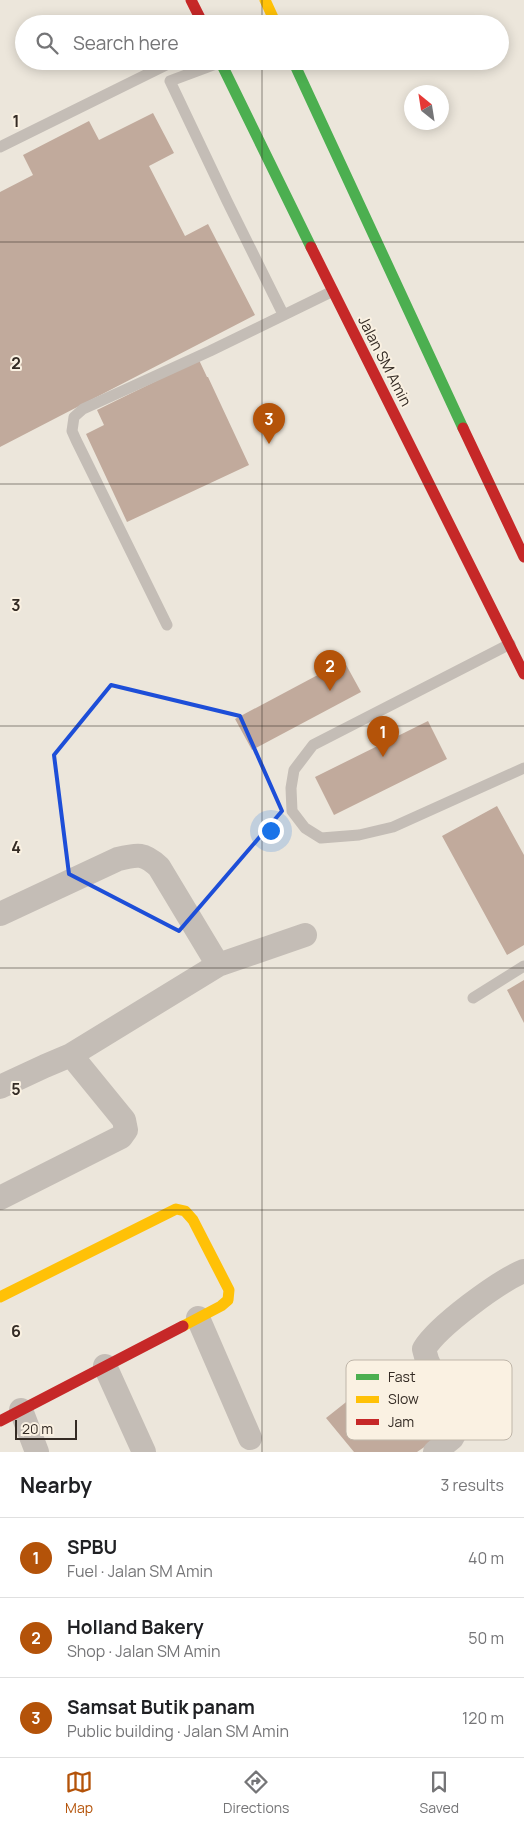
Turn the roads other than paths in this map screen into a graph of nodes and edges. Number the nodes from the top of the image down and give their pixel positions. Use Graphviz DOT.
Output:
graph roads {
  1 [pos="191,0"];
  2 [pos="265,0"];
  3 [pos="198,15"];
  4 [pos="272,15"];
  5 [pos="156,70"];
  6 [pos="199,70"];
  7 [pos="224,70"];
  8 [pos="297,70"];
  9 [pos="0,147"];
  10 [pos="333,291"];
  11 [pos="283,314"];
  12 [pos="524,557"];
  13 [pos="167,625"];
  14 [pos="510,644"];
  15 [pos="524,674"];
  16 [pos="524,768"];
  17 [pos="0,914"];
  18 [pos="305,935"];
  19 [pos="218,966"];
  20 [pos="524,966"];
  21 [pos="473,998"];
  22 [pos="71,1055"];
  23 [pos="0,1087"];
  24 [pos="0,1198"];
  25 [pos="524,1271"];
  26 [pos="0,1297"];
  27 [pos="198,1318"];
  28 [pos="427,1360"];
  29 [pos="105,1366"];
  30 [pos="21,1410"];
  31 [pos="0,1421"];
  32 [pos="250,1438"];
  33 [pos="449,1440"];
  34 [pos="37,1452"];
  35 [pos="144,1452"];
  36 [pos="434,1452"];
  1 -- 3 [label="main road"];
  2 -- 4 [label="main road"];
  5 -- 9 [label="lane"];
  6 -- 11 [label="lane"];
  7 -- 10 [label="main road, Jalan SM Amin"];
  8 -- 12 [label="main road"];
  10 -- 11 [label="lane"];
  10 -- 14 [label="main road, Jalan SM Amin"];
  11 -- 13 [label="lane"];
  14 -- 15 [label="main road, Jalan SM Amin"];
  14 -- 16 [label="lane"];
  17 -- 19 [label="street"];
  18 -- 19 [label="street"];
  19 -- 22 [label="street"];
  20 -- 21 [label="lane"];
  22 -- 23 [label="street"];
  22 -- 24 [label="street"];
  25 -- 28 [label="street"];
  26 -- 27 [label="main road"];
  27 -- 29 [label="main road"];
  27 -- 32 [label="street"];
  29 -- 30 [label="main road"];
  29 -- 35 [label="street"];
  30 -- 31 [label="main road"];
  30 -- 34 [label="street"];
  33 -- 36 [label="street"];
}
